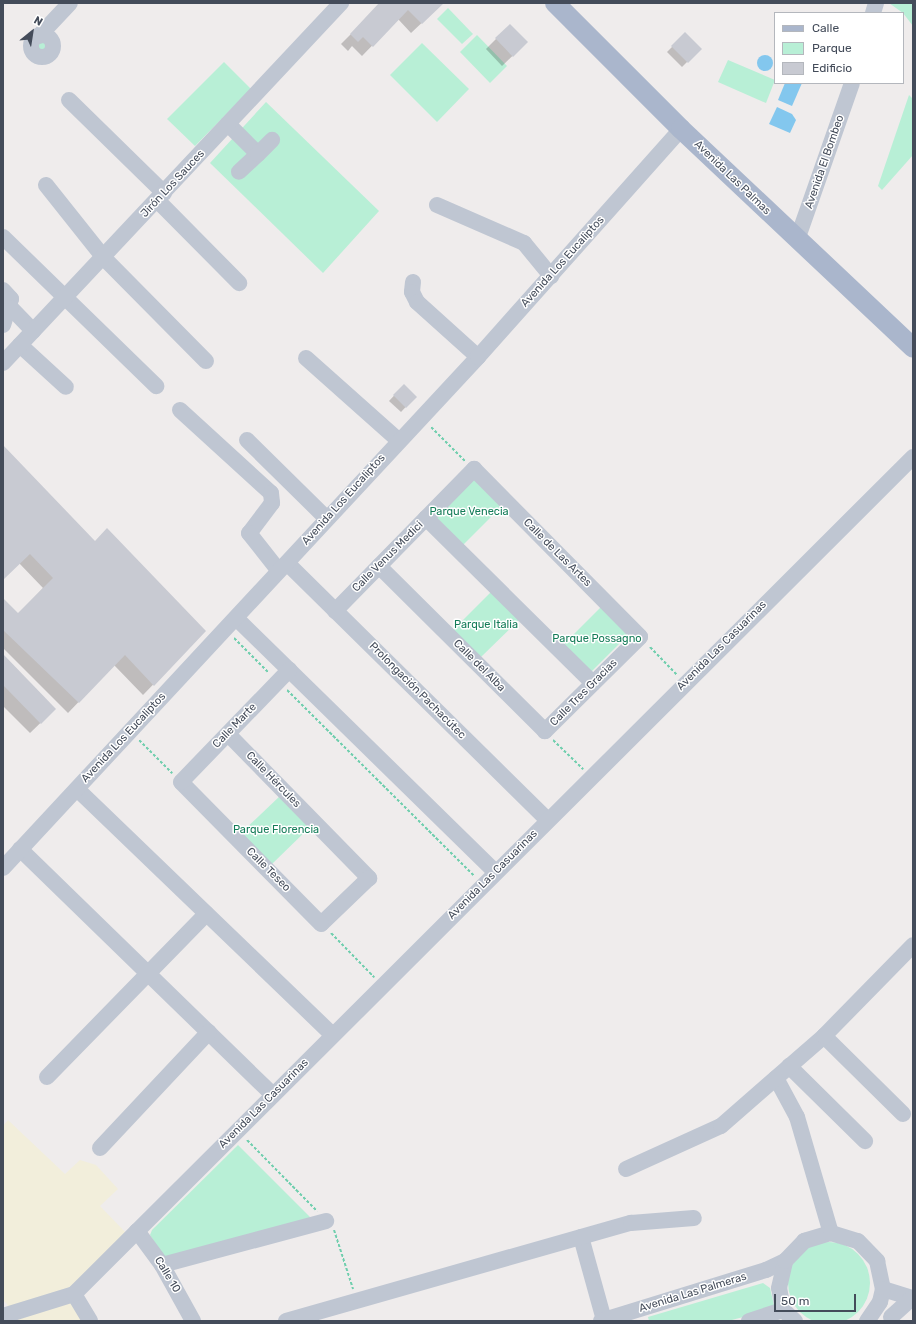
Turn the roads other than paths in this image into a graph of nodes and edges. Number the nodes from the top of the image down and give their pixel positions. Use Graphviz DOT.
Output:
graph roads {
  1 [pos="70,3"];
  2 [pos="341,3"];
  3 [pos="554,3"];
  4 [pos="39,36"];
  5 [pos="852,84"];
  6 [pos="69,100"];
  7 [pos="228,124"];
  8 [pos="681,129"];
  9 [pos="272,140"];
  10 [pos="258,154"];
  11 [pos="239,172"];
  12 [pos="46,185"];
  13 [pos="161,197"];
  14 [pos="437,205"];
  15 [pos="3,237"];
  16 [pos="796,240"];
  17 [pos="104,258"];
  18 [pos="551,276"];
  19 [pos="413,282"];
  20 [pos="239,283"];
  21 [pos="3,290"];
  22 [pos="66,296"];
  23 [pos="11,308"];
  24 [pos="3,325"];
  25 [pos="33,331"];
  26 [pos="20,345"];
  27 [pos="913,348"];
  28 [pos="478,357"];
  29 [pos="306,358"];
  30 [pos="206,361"];
  31 [pos="3,363"];
  32 [pos="156,386"];
  33 [pos="66,387"];
  34 [pos="180,410"];
  35 [pos="247,440"];
  36 [pos="398,440"];
  37 [pos="913,457"];
  38 [pos="474,470"];
  39 [pos="326,518"];
  40 [pos="426,518"];
  41 [pos="379,566"];
  42 [pos="283,567"];
  43 [pos="335,611"];
  44 [pos="230,623"];
  45 [pos="640,637"];
  46 [pos="289,670"];
  47 [pos="593,683"];
  48 [pos="545,731"];
  49 [pos="228,734"];
  50 [pos="181,782"];
  51 [pos="77,789"];
  52 [pos="548,820"];
  53 [pos="20,849"];
  54 [pos="3,868"];
  55 [pos="496,872"];
  56 [pos="206,914"];
  57 [pos="321,924"];
  58 [pos="913,945"];
  59 [pos="148,972"];
  60 [pos="209,1032"];
  61 [pos="333,1035"];
  62 [pos="824,1036"];
  63 [pos="789,1066"];
  64 [pos="47,1077"];
  65 [pos="776,1078"];
  66 [pos="273,1095"];
  67 [pos="903,1114"];
  68 [pos="865,1142"];
  69 [pos="100,1148"];
  70 [pos="626,1169"];
  71 [pos="694,1218"];
  72 [pos="326,1221"];
  73 [pos="137,1231"];
  74 [pos="831,1233"];
  75 [pos="581,1237"];
  76 [pos="785,1261"];
  77 [pos="162,1265"];
  78 [pos="74,1294"];
  79 [pos="881,1295"];
  80 [pos="912,1298"];
  81 [pos="783,1310"];
  82 [pos="3,1316"];
  83 [pos="632,1317"];
  84 [pos="892,1319"];
  85 [pos="90,1321"];
  86 [pos="193,1321"];
  87 [pos="286,1321"];
  88 [pos="602,1321"];
  89 [pos="749,1321"];
  90 [pos="795,1321"];
  91 [pos="867,1321"];
  1 -- 4 [label="street"];
  2 -- 7 [label="street, Jirón Los Sauces"];
  3 -- 8 [label="main road, Avenida Las Palmas"];
  5 -- 16 [label="street, Avenida El Bombeo"];
  6 -- 13 [label="street"];
  7 -- 10 [label="street"];
  7 -- 13 [label="street, Jirón Los Sauces"];
  8 -- 16 [label="main road, Avenida Las Palmas"];
  8 -- 18 [label="street, Avenida Los Eucaliptos"];
  9 -- 10 [label="street"];
  10 -- 11 [label="street"];
  12 -- 17 [label="street"];
  13 -- 17 [label="street, Jirón Los Sauces"];
  13 -- 20 [label="street"];
  14 -- 18 [label="street"];
  15 -- 22 [label="street"];
  16 -- 27 [label="main road, Avenida Las Palmas"];
  17 -- 22 [label="street, Jirón Los Sauces"];
  17 -- 30 [label="street"];
  18 -- 28 [label="street, Avenida Los Eucaliptos"];
  19 -- 28 [label="street"];
  21 -- 23 [label="street"];
  22 -- 25 [label="street, Jirón Los Sauces"];
  22 -- 32 [label="street"];
  23 -- 24 [label="street"];
  23 -- 25 [label="street"];
  25 -- 26 [label="street, Jirón Los Sauces"];
  26 -- 31 [label="street, Jirón Los Sauces"];
  26 -- 33 [label="street"];
  28 -- 36 [label="street, Avenida Los Eucaliptos"];
  29 -- 36 [label="street"];
  34 -- 42 [label="street, Prolongación Pachacútec"];
  35 -- 39 [label="street"];
  36 -- 39 [label="street, Avenida Los Eucaliptos"];
  37 -- 52 [label="street, Avenida Las Casuarinas"];
  38 -- 40 [label="street, Calle Venus Medici"];
  38 -- 45 [label="street, Calle de Las Artes"];
  39 -- 42 [label="street, Avenida Los Eucaliptos"];
  40 -- 41 [label="street, Calle Venus Medici"];
  40 -- 47 [label="street"];
  41 -- 43 [label="street, Calle Venus Medici"];
  41 -- 48 [label="street, Calle del Alba"];
  42 -- 43 [label="street, Prolongación Pachacútec"];
  42 -- 44 [label="street, Avenida Los Eucaliptos"];
  43 -- 52 [label="street, Prolongación Pachacútec"];
  44 -- 46 [label="street"];
  44 -- 51 [label="street, Avenida Los Eucaliptos"];
  45 -- 47 [label="street, Calle Tres Gracias"];
  46 -- 49 [label="street, Calle Marte"];
  46 -- 55 [label="street"];
  47 -- 48 [label="street, Calle Tres Gracias"];
  49 -- 50 [label="street, Calle Marte"];
  49 -- 57 [label="street, Calle Hércules"];
  50 -- 57 [label="street, Calle Teseo"];
  51 -- 53 [label="street, Avenida Los Eucaliptos"];
  51 -- 56 [label="street"];
  52 -- 55 [label="street, Avenida Las Casuarinas"];
  53 -- 54 [label="street, Avenida Los Eucaliptos"];
  53 -- 59 [label="street"];
  55 -- 61 [label="street, Avenida Las Casuarinas"];
  56 -- 59 [label="street"];
  56 -- 61 [label="street"];
  58 -- 62 [label="street"];
  59 -- 60 [label="street"];
  59 -- 64 [label="street"];
  60 -- 66 [label="street"];
  60 -- 69 [label="street"];
  61 -- 66 [label="street, Avenida Las Casuarinas"];
  62 -- 63 [label="street"];
  62 -- 67 [label="street"];
  63 -- 65 [label="street"];
  63 -- 68 [label="street"];
  65 -- 70 [label="street"];
  65 -- 74 [label="street"];
  66 -- 73 [label="street, Avenida Las Casuarinas"];
  71 -- 75 [label="street"];
  72 -- 77 [label="street"];
  73 -- 77 [label="street, Calle 10"];
  73 -- 78 [label="street, Avenida Las Casuarinas"];
  74 -- 76 [label="street"];
  74 -- 79 [label="street"];
  75 -- 87 [label="street"];
  75 -- 88 [label="street"];
  76 -- 81 [label="street"];
  76 -- 83 [label="street, Avenida Las Palmeras"];
  77 -- 86 [label="street, Calle 10"];
  78 -- 82 [label="street"];
  78 -- 85 [label="street"];
  79 -- 80 [label="street"];
  79 -- 84 [label="street"];
  79 -- 91 [label="street"];
  80 -- 84 [label="street"];
  81 -- 89 [label="street"];
  81 -- 90 [label="street"];
  83 -- 88 [label="street, Avenida Las Palmeras"];
}
